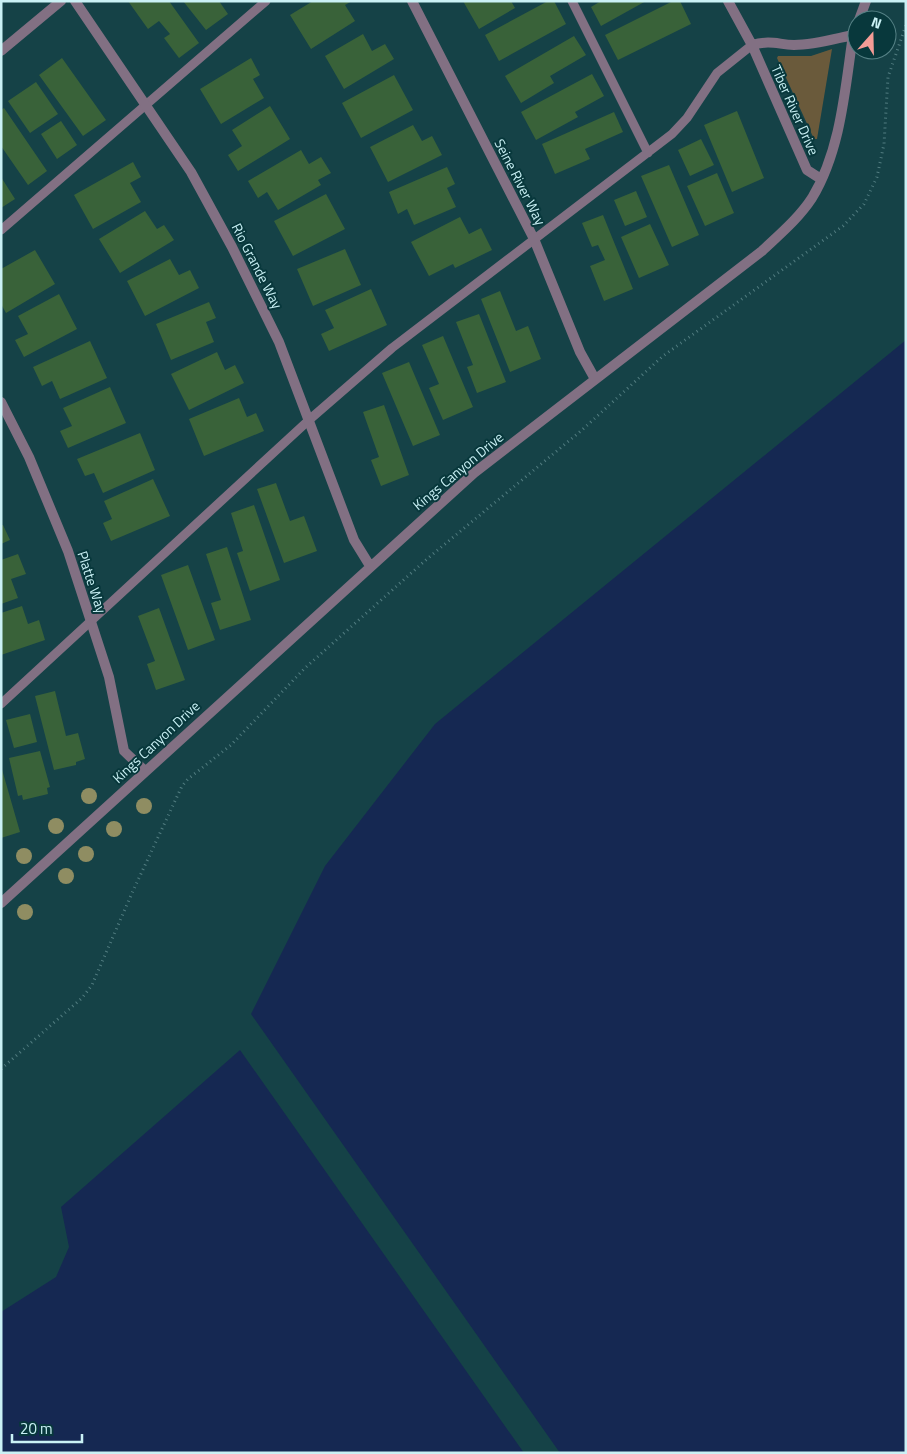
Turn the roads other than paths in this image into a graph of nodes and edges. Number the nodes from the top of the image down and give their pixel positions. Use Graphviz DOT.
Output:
graph roads {
  1 [pos="61,1"];
  2 [pos="75,1"];
  3 [pos="266,1"];
  4 [pos="412,1"];
  5 [pos="572,1"];
  6 [pos="728,1"];
  7 [pos="847,36"];
  8 [pos="752,45"];
  9 [pos="1,51"];
  10 [pos="849,60"];
  11 [pos="148,105"];
  12 [pos="648,152"];
  13 [pos="821,179"];
  14 [pos="1,230"];
  15 [pos="534,239"];
  16 [pos="595,379"];
  17 [pos="1,402"];
  18 [pos="309,420"];
  19 [pos="370,566"];
  20 [pos="90,621"];
  21 [pos="1,704"];
  22 [pos="145,771"];
  23 [pos="1,903"];
  1 -- 9 [label="street"];
  2 -- 11 [label="street, Rio Grande Way"];
  3 -- 11 [label="lane"];
  4 -- 15 [label="street, Seine River Way"];
  5 -- 12 [label="lane"];
  6 -- 8 [label="street, Tiber River Drive"];
  7 -- 8 [label="street, Tiber River Drive"];
  8 -- 12 [label="lane"];
  8 -- 13 [label="street, Tiber River Drive"];
  10 -- 13 [label="street, Kings Canyon Drive"];
  11 -- 14 [label="lane"];
  11 -- 18 [label="street, Rio Grande Way"];
  12 -- 15 [label="lane"];
  13 -- 16 [label="street, Kings Canyon Drive"];
  15 -- 16 [label="street, Seine River Way"];
  15 -- 18 [label="lane"];
  16 -- 19 [label="street, Kings Canyon Drive"];
  17 -- 20 [label="street, Platte Way"];
  18 -- 19 [label="street, Rio Grande Way"];
  18 -- 20 [label="lane"];
  19 -- 22 [label="street, Kings Canyon Drive"];
  20 -- 21 [label="lane"];
  20 -- 22 [label="street, Platte Way"];
  22 -- 23 [label="street, Kings Canyon Drive"];
}
